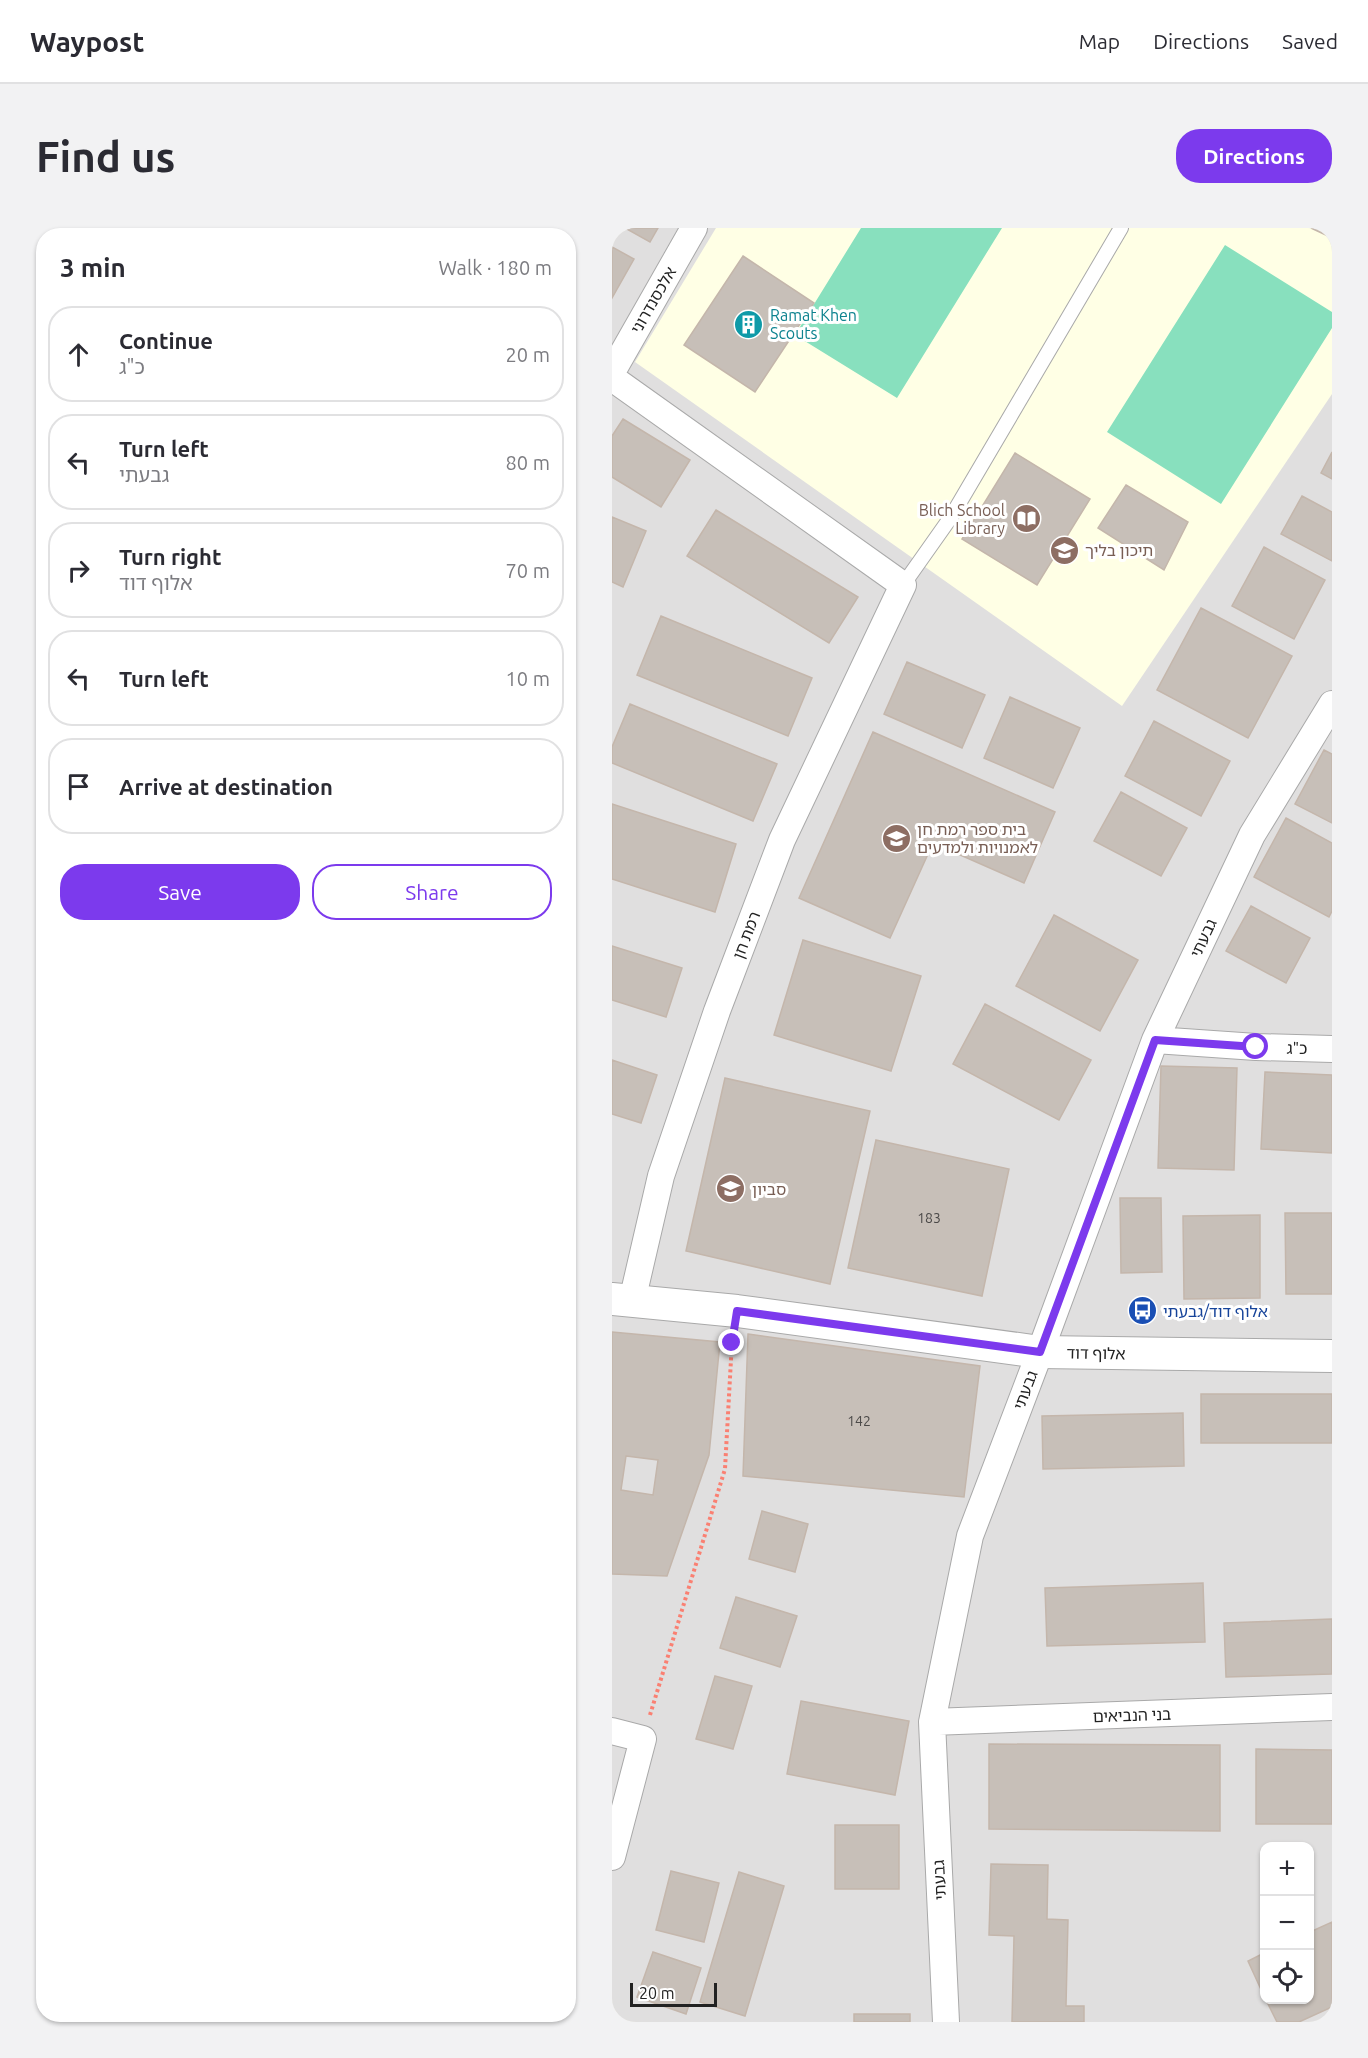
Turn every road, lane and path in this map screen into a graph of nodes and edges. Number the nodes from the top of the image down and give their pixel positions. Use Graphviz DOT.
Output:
graph roads {
  1 [pos="694,228"];
  2 [pos="1120,228"];
  3 [pos="612,372"];
  4 [pos="612,378"];
  5 [pos="903,585"];
  6 [pos="1332,704"];
  7 [pos="1155,1040"];
  8 [pos="1332,1049"];
  9 [pos="622,1300"];
  10 [pos="737,1311"];
  11 [pos="1040,1352"];
  12 [pos="1332,1356"];
  13 [pos="1332,1707"];
  14 [pos="932,1722"];
  15 [pos="612,1731"];
  16 [pos="643,1739"];
  17 [pos="612,1857"];
  18 [pos="946,2022"];
  1 -- 3 [label="street, אלכסנדרוני"];
  2 -- 5 [label="lane"];
  4 -- 5 [label="street"];
  5 -- 9 [label="street, רמת חן"];
  6 -- 7 [label="street, גבעתי"];
  7 -- 8 [label="street, כ\"ג"];
  7 -- 11 [label="street, גבעתי"];
  9 -- 10 [label="street, אלוף דוד"];
  10 -- 11 [label="street, אלוף דוד"];
  10 -- 16 [label="path"];
  11 -- 12 [label="street, אלוף דוד"];
  11 -- 14 [label="street, גבעתי"];
  13 -- 14 [label="street, בני הנביאים"];
  14 -- 18 [label="street, גבעתי"];
  15 -- 16 [label="street"];
  16 -- 17 [label="street"];
}
